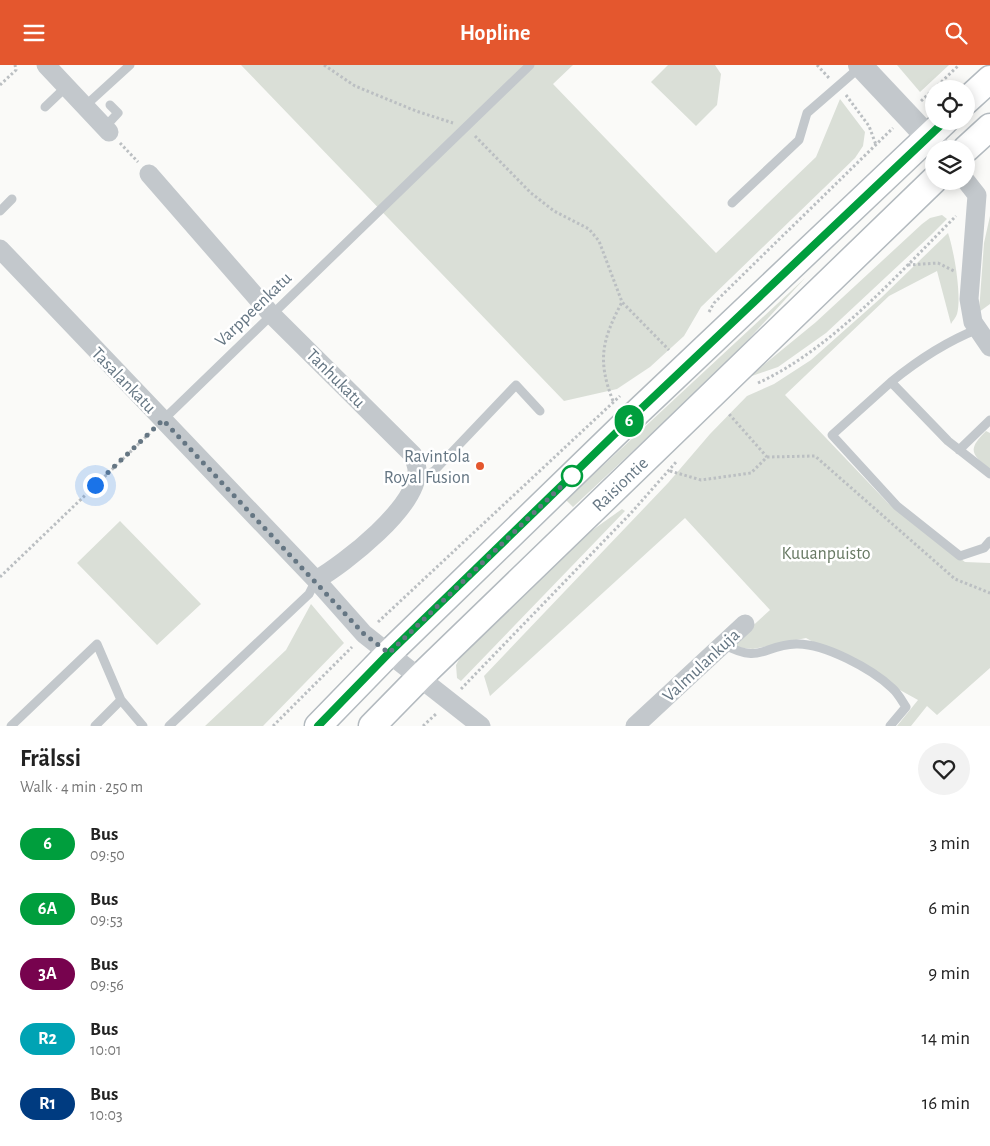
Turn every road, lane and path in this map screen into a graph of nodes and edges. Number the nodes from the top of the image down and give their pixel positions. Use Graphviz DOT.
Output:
graph roads {
  1 [pos="15,65"];
  2 [pos="46,65"];
  3 [pos="130,65"];
  4 [pos="324,65"];
  5 [pos="530,65"];
  6 [pos="817,65"];
  7 [pos="861,65"];
  8 [pos="959,65"];
  9 [pos="990,79"];
  10 [pos="943,80"];
  11 [pos="0,85"];
  12 [pos="838,86"];
  13 [pos="66,87"];
  14 [pos="975,93"];
  15 [pos="925,97"];
  16 [pos="110,105"];
  17 [pos="45,107"];
  18 [pos="86,107"];
  19 [pos="907,114"];
  20 [pos="465,126"];
  21 [pos="990,127"];
  22 [pos="107,129"];
  23 [pos="937,135"];
  24 [pos="975,141"];
  25 [pos="876,145"];
  26 [pos="149,173"];
  27 [pos="925,189"];
  28 [pos="970,190"];
  29 [pos="972,190"];
  30 [pos="12,199"];
  31 [pos="732,203"];
  32 [pos="0,211"];
  33 [pos="0,249"];
  34 [pos="907,265"];
  35 [pos="970,284"];
  36 [pos="622,302"];
  37 [pos="271,314"];
  38 [pos="706,317"];
  39 [pos="978,329"];
  40 [pos="990,347"];
  41 [pos="669,350"];
  42 [pos="891,382"];
  43 [pos="750,387"];
  44 [pos="627,392"];
  45 [pos="613,401"];
  46 [pos="540,411"];
  47 [pos="729,414"];
  48 [pos="163,420"];
  49 [pos="990,420"];
  50 [pos="959,450"];
  51 [pos="681,457"];
  52 [pos="768,457"];
  53 [pos="670,471"];
  54 [pos="990,474"];
  55 [pos="415,481"];
  56 [pos="988,547"];
  57 [pos="0,577"];
  58 [pos="316,580"];
  59 [pos="990,593"];
  60 [pos="745,624"];
  61 [pos="364,634"];
  62 [pos="723,644"];
  63 [pos="389,653"];
  64 [pos="420,677"];
  65 [pos="122,700"];
  66 [pos="450,700"];
  67 [pos="11,726"];
  68 [pos="95,726"];
  69 [pos="143,726"];
  70 [pos="169,726"];
  71 [pos="272,726"];
  72 [pos="318,726"];
  73 [pos="372,726"];
  74 [pos="423,726"];
  75 [pos="481,726"];
  76 [pos="635,726"];
  77 [pos="890,726"];
  1 -- 11 [label="path"];
  2 -- 13 [label="street"];
  3 -- 18 [label="lane"];
  4 -- 20 [label="path"];
  5 -- 20 [label="lane, Varppeenkatu"];
  6 -- 12 [label="path"];
  7 -- 12 [label="lane"];
  7 -- 19 [label="street"];
  8 -- 10 [label="path"];
  9 -- 14 [label="main road"];
  12 -- 25 [label="path"];
  12 -- 31 [label="lane"];
  13 -- 17 [label="lane"];
  13 -- 18 [label="street"];
  15 -- 19 [label="path"];
  16 -- 22 [label="lane"];
  18 -- 22 [label="street"];
  19 -- 23 [label="street"];
  19 -- 25 [label="path"];
  20 -- 36 [label="path"];
  20 -- 37 [label="lane, Varppeenkatu"];
  21 -- 24 [label="main road"];
  22 -- 26 [label="path"];
  23 -- 63 [label="main road"];
  25 -- 38 [label="path"];
  26 -- 37 [label="street, Tanhukatu"];
  27 -- 64 [label="main road, Raisiontie"];
  28 -- 34 [label="path"];
  29 -- 35 [label="street"];
  30 -- 32 [label="lane"];
  33 -- 48 [label="street, Tasalankatu"];
  34 -- 35 [label="path"];
  34 -- 43 [label="path"];
  35 -- 39 [label="street"];
  36 -- 41 [label="path"];
  36 -- 45 [label="path"];
  37 -- 48 [label="lane, Varppeenkatu"];
  37 -- 55 [label="street, Tanhukatu"];
  39 -- 40 [label="street"];
  39 -- 42 [label="lane"];
  42 -- 50 [label="lane"];
  42 -- 56 [label="lane"];
  44 -- 45 [label="path"];
  45 -- 61 [label="path"];
  46 -- 55 [label="lane"];
  47 -- 52 [label="path"];
  48 -- 57 [label="path"];
  48 -- 58 [label="street, Tasalankatu"];
  49 -- 50 [label="lane"];
  50 -- 54 [label="lane"];
  51 -- 53 [label="path"];
  52 -- 53 [label="path"];
  52 -- 59 [label="path"];
  53 -- 66 [label="path"];
  55 -- 58 [label="street"];
  58 -- 61 [label="street, Tasalankatu"];
  58 -- 70 [label="lane"];
  60 -- 62 [label="street, Valmulankuja"];
  61 -- 63 [label="street, Tasalankatu"];
  61 -- 71 [label="path"];
  62 -- 76 [label="street, Valmulankuja"];
  62 -- 77 [label="lane"];
  63 -- 64 [label="street, Tasalankatu"];
  63 -- 72 [label="main road"];
  64 -- 66 [label="street, Tasalankatu"];
  64 -- 73 [label="main road, Raisiontie"];
  65 -- 67 [label="lane"];
  65 -- 68 [label="lane"];
  65 -- 69 [label="lane"];
  66 -- 74 [label="path"];
  66 -- 75 [label="street, Tasalankatu"];
}
